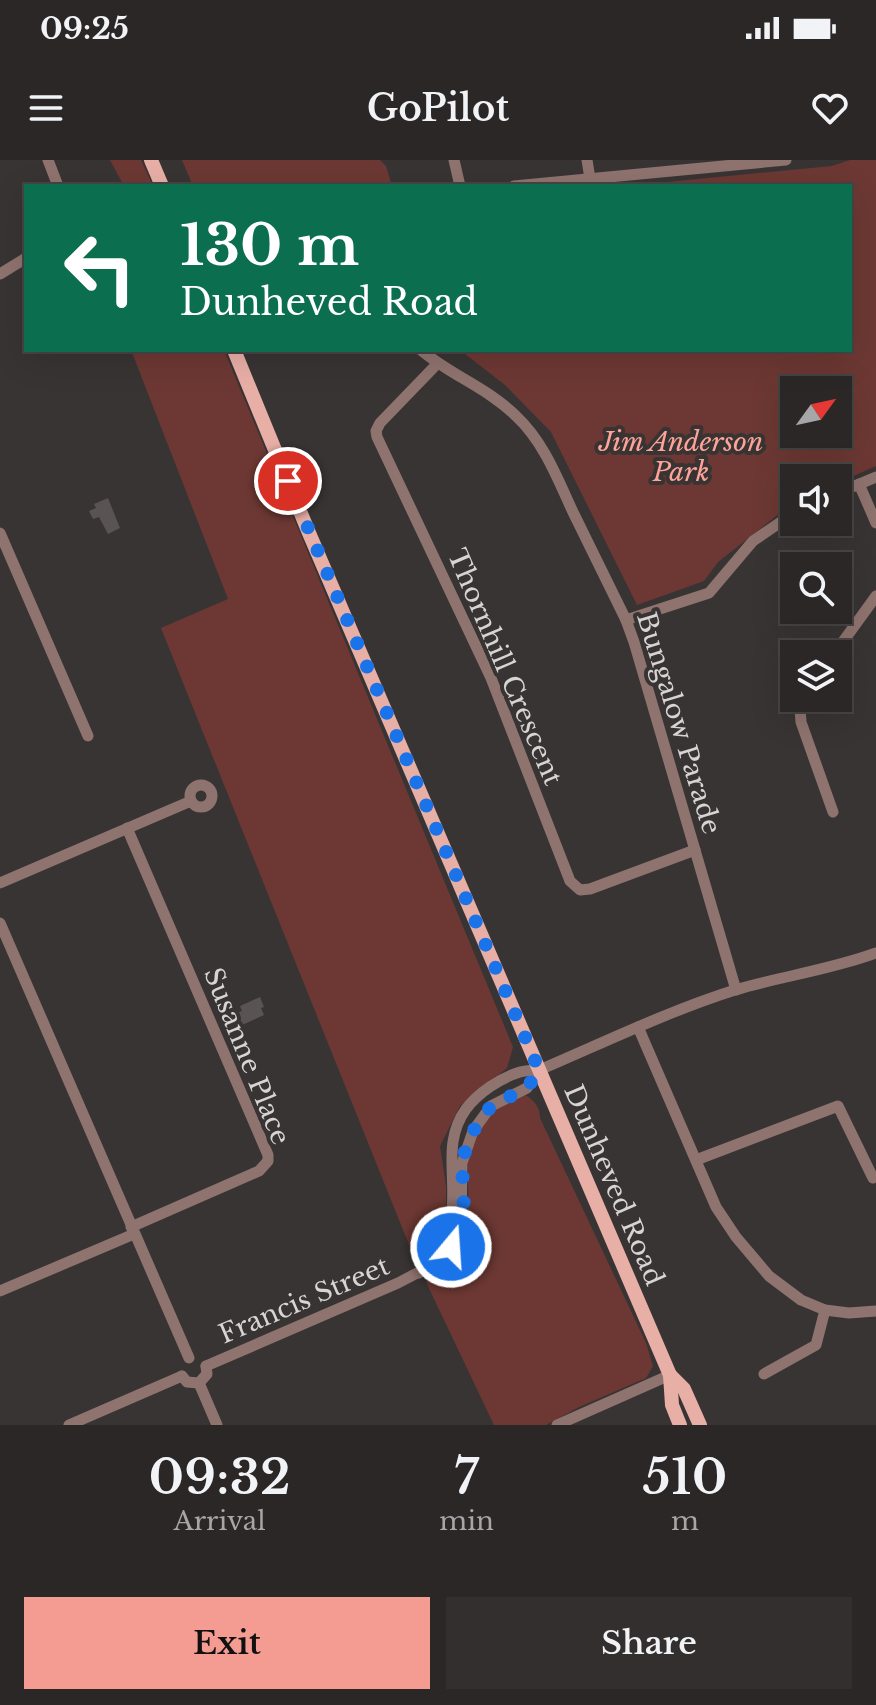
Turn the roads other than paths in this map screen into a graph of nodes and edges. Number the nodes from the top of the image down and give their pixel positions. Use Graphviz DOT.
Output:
graph roads {
  1 [pos="48,160"];
  2 [pos="151,160"];
  3 [pos="454,160"];
  4 [pos="587,160"];
  5 [pos="786,160"];
  6 [pos="733,162"];
  7 [pos="590,179"];
  8 [pos="57,184"];
  9 [pos="161,184"];
  10 [pos="460,184"];
  11 [pos="536,184"];
  12 [pos="24,259"];
  13 [pos="0,274"];
  14 [pos="235,352"];
  15 [pos="423,352"];
  16 [pos="437,364"];
  17 [pos="876,477"];
  18 [pos="859,484"];
  19 [pos="852,487"];
  20 [pos="780,523"];
  21 [pos="876,523"];
  22 [pos="0,533"];
  23 [pos="876,596"];
  24 [pos="626,620"];
  25 [pos="844,640"];
  26 [pos="800,712"];
  27 [pos="88,736"];
  28 [pos="191,801"];
  29 [pos="833,812"];
  30 [pos="127,828"];
  31 [pos="695,850"];
  32 [pos="0,883"];
  33 [pos="0,923"];
  34 [pos="876,953"];
  35 [pos="736,990"];
  36 [pos="638,1027"];
  37 [pos="539,1070"];
  38 [pos="696,1160"];
  39 [pos="873,1178"];
  40 [pos="133,1230"];
  41 [pos="0,1291"];
  42 [pos="825,1310"];
  43 [pos="876,1311"];
  44 [pos="189,1358"];
  45 [pos="206,1366"];
  46 [pos="764,1374"];
  47 [pos="670,1375"];
  48 [pos="182,1376"];
  49 [pos="199,1383"];
  50 [pos="672,1405"];
  51 [pos="69,1425"];
  52 [pos="217,1425"];
  53 [pos="557,1425"];
  54 [pos="672,1425"];
  55 [pos="680,1425"];
  56 [pos="700,1425"];
  1 -- 8 [label="street"];
  2 -- 9 [label="main road"];
  3 -- 10 [label="street"];
  4 -- 7 [label="street"];
  5 -- 6 [label="street"];
  6 -- 7 [label="street"];
  7 -- 11 [label="street"];
  12 -- 13 [label="street"];
  14 -- 37 [label="main road, Dunheved Road"];
  15 -- 16 [label="street, Bungalow Parade"];
  16 -- 24 [label="street, Bungalow Parade"];
  16 -- 31 [label="street, Thornhill Crescent"];
  17 -- 18 [label="street"];
  18 -- 19 [label="street"];
  18 -- 21 [label="street"];
  20 -- 24 [label="street"];
  22 -- 27 [label="street"];
  23 -- 25 [label="street"];
  24 -- 31 [label="street, Bungalow Parade"];
  26 -- 29 [label="street"];
  28 -- 30 [label="street"];
  30 -- 32 [label="street"];
  30 -- 40 [label="street, Susanne Place"];
  31 -- 35 [label="street, Bungalow Parade"];
  33 -- 40 [label="street"];
  34 -- 35 [label="street, Francis Street"];
  35 -- 36 [label="street, Francis Street"];
  36 -- 37 [label="street, Francis Street"];
  36 -- 38 [label="street"];
  37 -- 45 [label="street, Francis Street"];
  37 -- 47 [label="main road, Dunheved Road"];
  38 -- 39 [label="street"];
  38 -- 42 [label="street"];
  40 -- 41 [label="street"];
  40 -- 44 [label="street"];
  42 -- 43 [label="street"];
  42 -- 46 [label="street"];
  44 -- 45 [label="street"];
  44 -- 48 [label="street"];
  45 -- 49 [label="street"];
  47 -- 50 [label="main road, Dunheved Road"];
  47 -- 53 [label="street"];
  47 -- 56 [label="main road, Dunheved Road"];
  48 -- 49 [label="street"];
  48 -- 51 [label="street"];
  49 -- 52 [label="street"];
  50 -- 54 [label="main road"];
  50 -- 55 [label="main road, Dunheved Road"];
}
